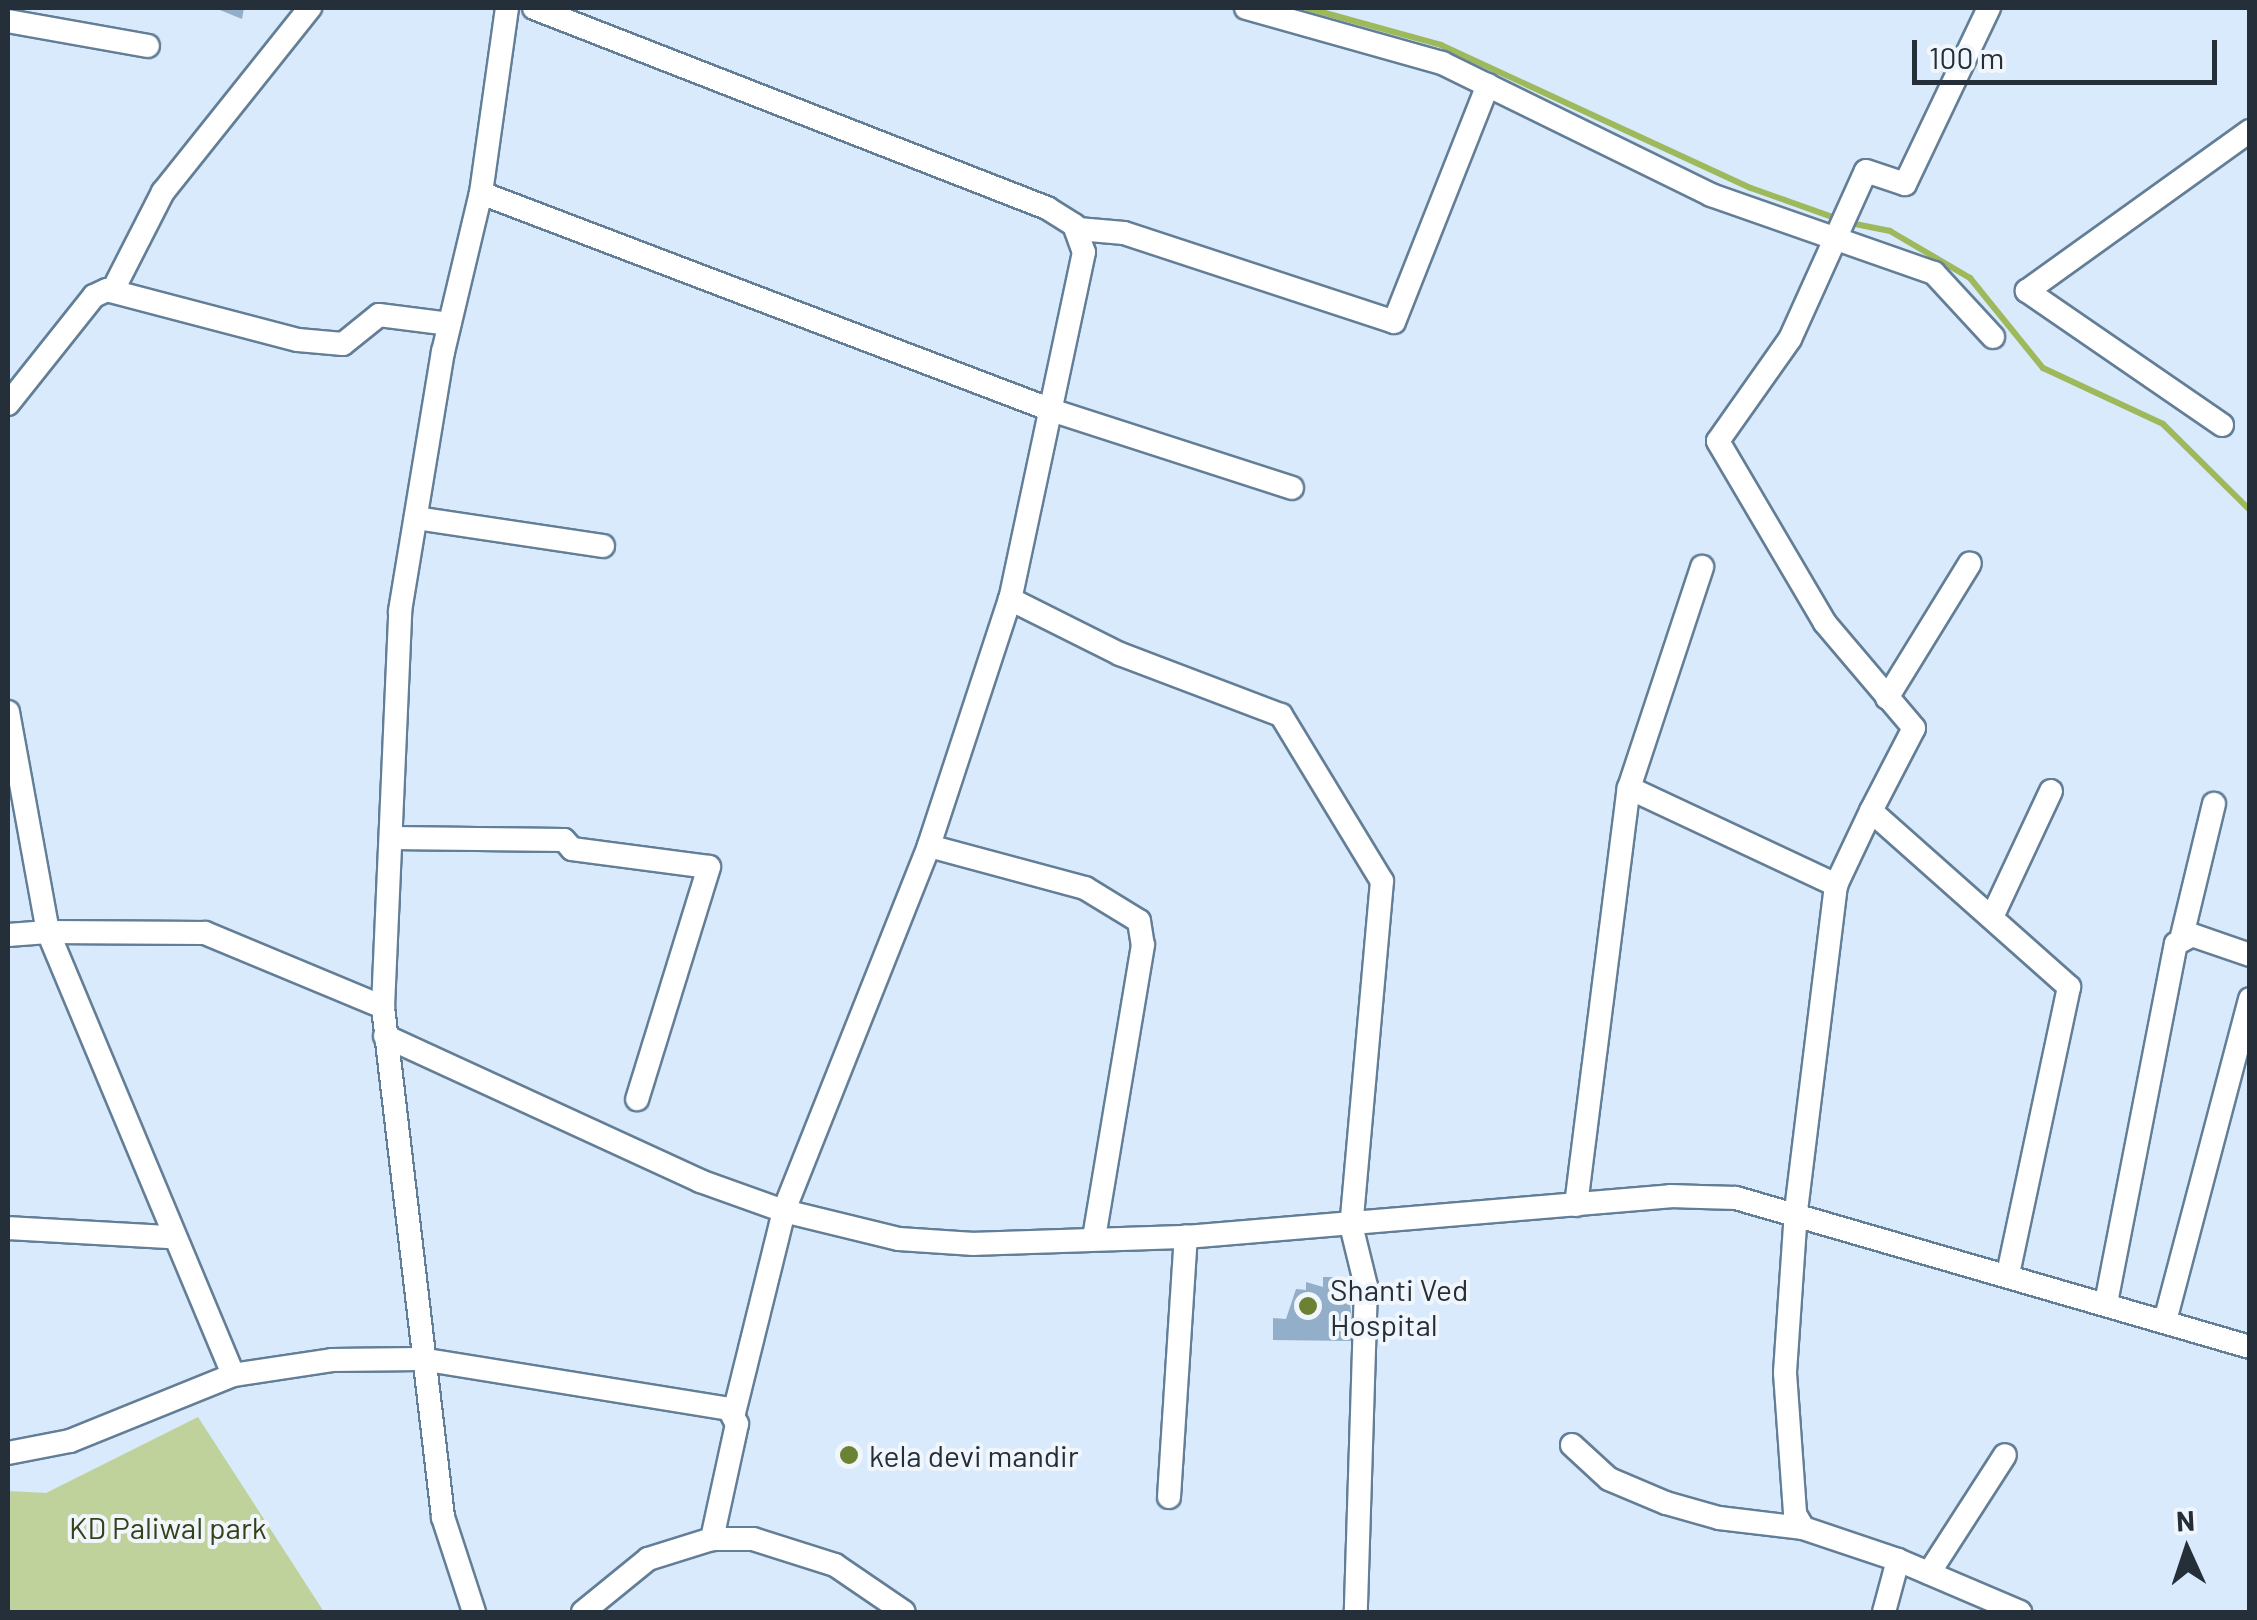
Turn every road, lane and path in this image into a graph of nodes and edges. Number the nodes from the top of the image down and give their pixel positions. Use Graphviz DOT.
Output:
graph roads {
  1 [pos="310,8"];
  2 [pos="507,8"];
  3 [pos="534,8"];
  4 [pos="1246,8"];
  5 [pos="1989,8"];
  6 [pos="8,20"];
  7 [pos="148,46"];
  8 [pos="1488,85"];
  9 [pos="2250,131"];
  10 [pos="481,193"];
  11 [pos="1844,221"];
  12 [pos="1078,230"];
  13 [pos="112,290"];
  14 [pos="450,324"];
  15 [pos="1993,338"];
  16 [pos="8,404"];
  17 [pos="1054,411"];
  18 [pos="2222,425"];
  19 [pos="1292,488"];
  20 [pos="416,518"];
  21 [pos="603,546"];
  22 [pos="1970,563"];
  23 [pos="1702,568"];
  24 [pos="1010,599"];
  25 [pos="1887,698"];
  26 [pos="8,712"];
  27 [pos="1628,788"];
  28 [pos="2050,792"];
  29 [pos="2214,804"];
  30 [pos="1871,811"];
  31 [pos="391,838"];
  32 [pos="929,846"];
  33 [pos="1836,885"];
  34 [pos="1992,917"];
  35 [pos="48,932"];
  36 [pos="8,935"];
  37 [pos="2182,936"];
  38 [pos="2250,955"];
  39 [pos="2250,1000"];
  40 [pos="384,1006"];
  41 [pos="385,1036"];
  42 [pos="637,1099"];
  43 [pos="1576,1205"];
  44 [pos="784,1211"];
  45 [pos="1796,1211"];
  46 [pos="1351,1225"];
  47 [pos="8,1228"];
  48 [pos="170,1237"];
  49 [pos="1186,1237"];
  50 [pos="1094,1238"];
  51 [pos="2008,1274"];
  52 [pos="2106,1303"];
  53 [pos="2165,1321"];
  54 [pos="2250,1347"];
  55 [pos="421,1359"];
  56 [pos="233,1375"];
  57 [pos="734,1413"];
  58 [pos="1572,1445"];
  59 [pos="8,1453"];
  60 [pos="2004,1456"];
  61 [pos="1169,1497"];
  62 [pos="1802,1528"];
  63 [pos="712,1538"];
  64 [pos="1898,1560"];
  65 [pos="1929,1573"];
  66 [pos="474,1612"];
  67 [pos="583,1612"];
  68 [pos="904,1612"];
  69 [pos="1356,1612"];
  70 [pos="1884,1612"];
  71 [pos="2020,1612"];
  1 -- 13 [label="street"];
  2 -- 10 [label="street"];
  3 -- 12 [label="street"];
  4 -- 8 [label="street"];
  5 -- 11 [label="street"];
  6 -- 7 [label="street"];
  8 -- 11 [label="street"];
  8 -- 12 [label="street"];
  9 -- 18 [label="street"];
  10 -- 14 [label="street"];
  10 -- 17 [label="street"];
  11 -- 15 [label="street"];
  11 -- 25 [label="street"];
  12 -- 17 [label="street"];
  13 -- 14 [label="street"];
  13 -- 16 [label="street"];
  14 -- 20 [label="street"];
  17 -- 19 [label="street"];
  17 -- 24 [label="street"];
  20 -- 21 [label="street"];
  20 -- 31 [label="street"];
  22 -- 25 [label="street"];
  23 -- 27 [label="street"];
  24 -- 32 [label="street"];
  24 -- 46 [label="street"];
  25 -- 30 [label="street"];
  26 -- 35 [label="street"];
  27 -- 33 [label="street"];
  27 -- 43 [label="street"];
  28 -- 34 [label="street"];
  29 -- 37 [label="street"];
  30 -- 33 [label="street"];
  30 -- 34 [label="street"];
  31 -- 40 [label="street"];
  31 -- 42 [label="street"];
  32 -- 44 [label="street"];
  32 -- 50 [label="street"];
  33 -- 45 [label="street"];
  34 -- 51 [label="street"];
  35 -- 36 [label="street"];
  35 -- 40 [label="street"];
  35 -- 48 [label="street"];
  37 -- 38 [label="street"];
  37 -- 52 [label="street"];
  39 -- 53 [label="street"];
  40 -- 41 [label="street"];
  41 -- 44 [label="street"];
  41 -- 55 [label="street"];
  43 -- 45 [label="street"];
  43 -- 46 [label="street"];
  44 -- 50 [label="street"];
  44 -- 57 [label="street"];
  45 -- 51 [label="street"];
  45 -- 62 [label="street"];
  46 -- 49 [label="street"];
  46 -- 69 [label="street"];
  47 -- 48 [label="street"];
  48 -- 56 [label="street"];
  49 -- 50 [label="street"];
  49 -- 61 [label="street"];
  51 -- 52 [label="street"];
  52 -- 53 [label="street"];
  53 -- 54 [label="street"];
  55 -- 56 [label="street"];
  55 -- 57 [label="street"];
  55 -- 66 [label="street"];
  56 -- 59 [label="street"];
  57 -- 63 [label="street"];
  58 -- 62 [label="street"];
  60 -- 65 [label="street"];
  62 -- 64 [label="street"];
  63 -- 67 [label="street"];
  63 -- 68 [label="street"];
  64 -- 65 [label="street"];
  64 -- 70 [label="street"];
  65 -- 71 [label="street"];
}
